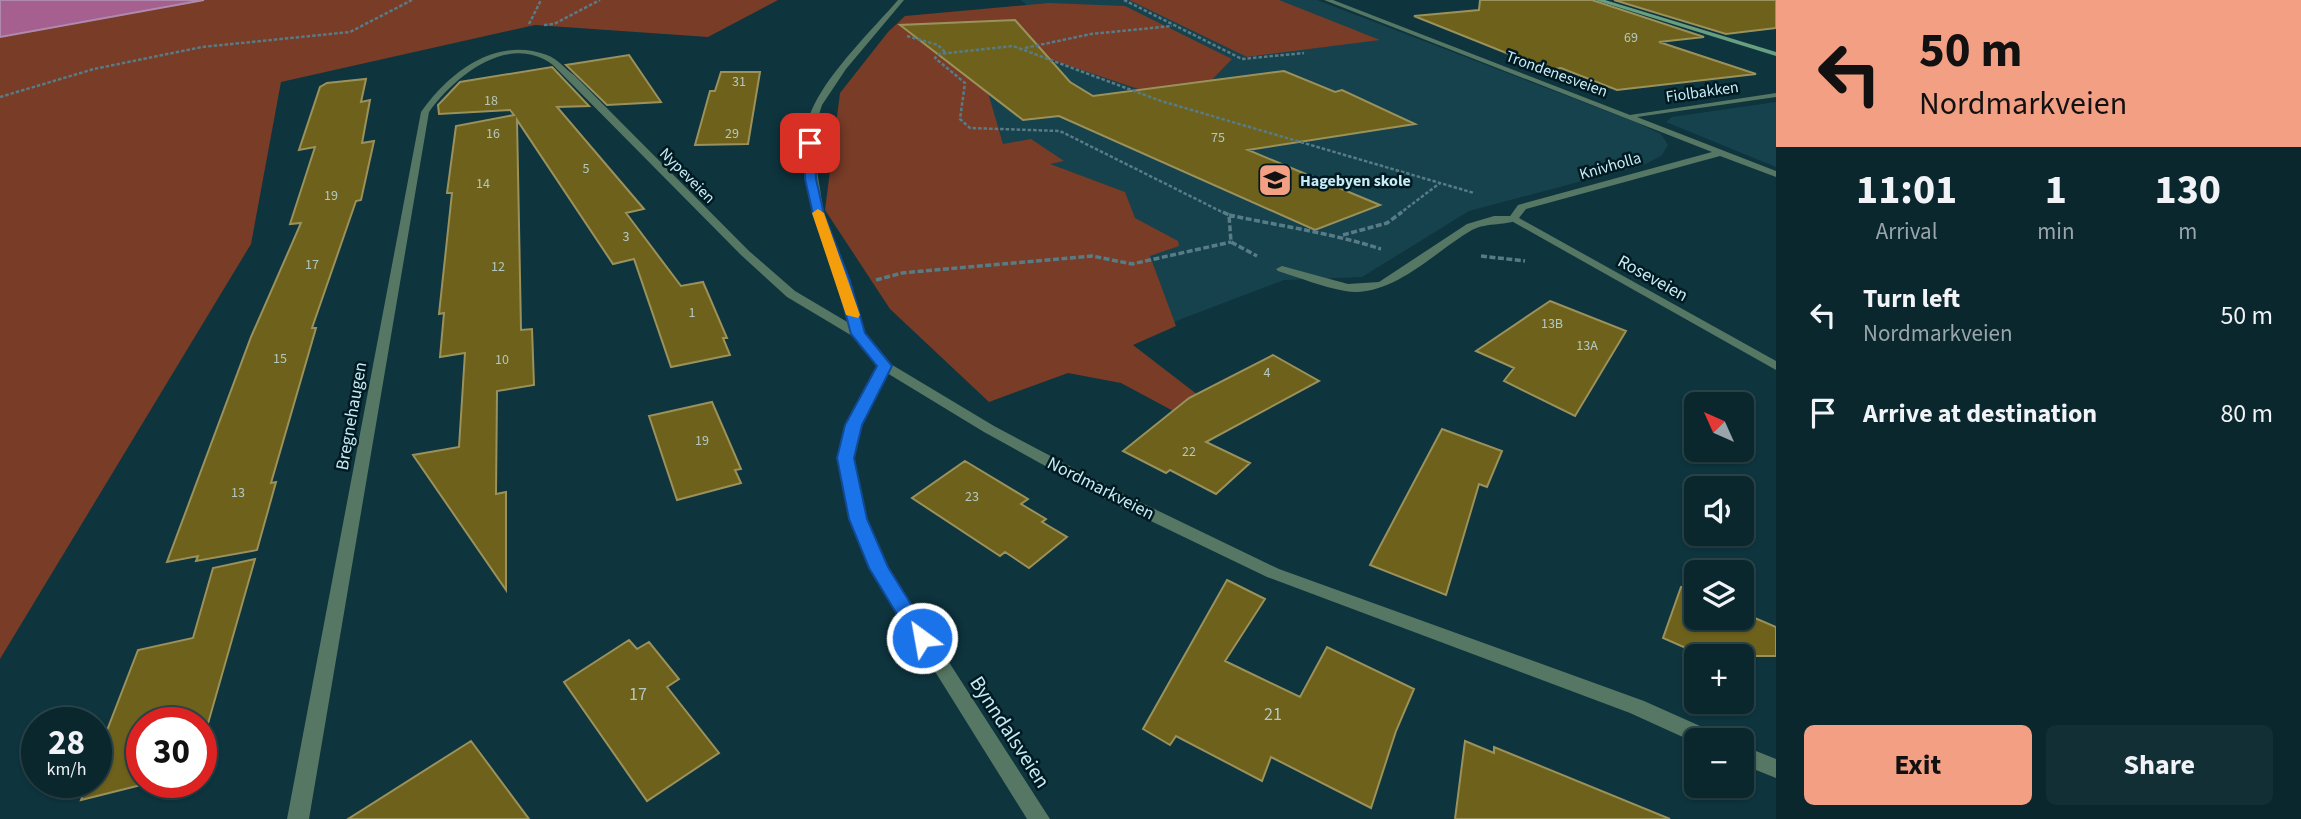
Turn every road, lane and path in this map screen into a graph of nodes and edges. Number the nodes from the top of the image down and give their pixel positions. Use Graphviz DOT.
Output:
graph roads {
  1 [pos="412,0"];
  2 [pos="600,0"];
  3 [pos="901,0"];
  4 [pos="1124,0"];
  5 [pos="1327,0"];
  6 [pos="1598,0"];
  7 [pos="1173,26"];
  8 [pos="527,28"];
  9 [pos="876,28"];
  10 [pos="1024,48"];
  11 [pos="946,53"];
  12 [pos="1304,53"];
  13 [pos="1776,54"];
  14 [pos="496,56"];
  15 [pos="1776,95"];
  16 [pos="0,97"];
  17 [pos="1633,116"];
  18 [pos="1723,152"];
  19 [pos="1776,174"];
  20 [pos="1440,183"];
  21 [pos="1522,207"];
  22 [pos="1229,215"];
  23 [pos="1513,219"];
  24 [pos="1342,236"];
  25 [pos="1231,242"];
  26 [pos="1436,249"];
  27 [pos="1418,261"];
  28 [pos="1528,262"];
  29 [pos="1282,269"];
  30 [pos="846,289"];
  31 [pos="858,334"];
  32 [pos="884,366"];
  33 [pos="1776,366"];
  34 [pos="1684,728"];
  35 [pos="1754,760"];
  36 [pos="1776,769"];
  37 [pos="298,819"];
  38 [pos="1039,819"];
  1 -- 16 [label="path"];
  2 -- 8 [label="path"];
  3 -- 9 [label="street, Nordmarkveien"];
  4 -- 7 [label="path"];
  5 -- 17 [label="street, Trondenesveien"];
  6 -- 13 [label="main road"];
  7 -- 10 [label="path"];
  7 -- 12 [label="path"];
  9 -- 11 [label="path"];
  9 -- 30 [label="street, Nordmarkveien"];
  10 -- 11 [label="path"];
  10 -- 20 [label="path"];
  11 -- 22 [label="path"];
  14 -- 31 [label="street, Nypeveien"];
  14 -- 37 [label="street, Bregnehaugen"];
  15 -- 17 [label="street, Fiolbakken"];
  17 -- 18 [label="street, Trondenesveien"];
  18 -- 19 [label="street, Trondenesveien"];
  18 -- 21 [label="street, Knivholla"];
  20 -- 21 [label="path"];
  20 -- 24 [label="path"];
  21 -- 23 [label="street"];
  22 -- 24 [label="path"];
  22 -- 25 [label="path"];
  23 -- 26 [label="street"];
  23 -- 33 [label="street, Roseveien"];
  24 -- 27 [label="path"];
  25 -- 29 [label="path"];
  25 -- 30 [label="path"];
  26 -- 27 [label="street"];
  26 -- 28 [label="path"];
  27 -- 29 [label="street"];
  30 -- 31 [label="street, Nordmarkveien"];
  31 -- 32 [label="street, Nordmarkveien"];
  32 -- 34 [label="street, Nordmarkveien"];
  32 -- 38 [label="street, Bynndalsveien"];
  35 -- 36 [label="street"];
}
